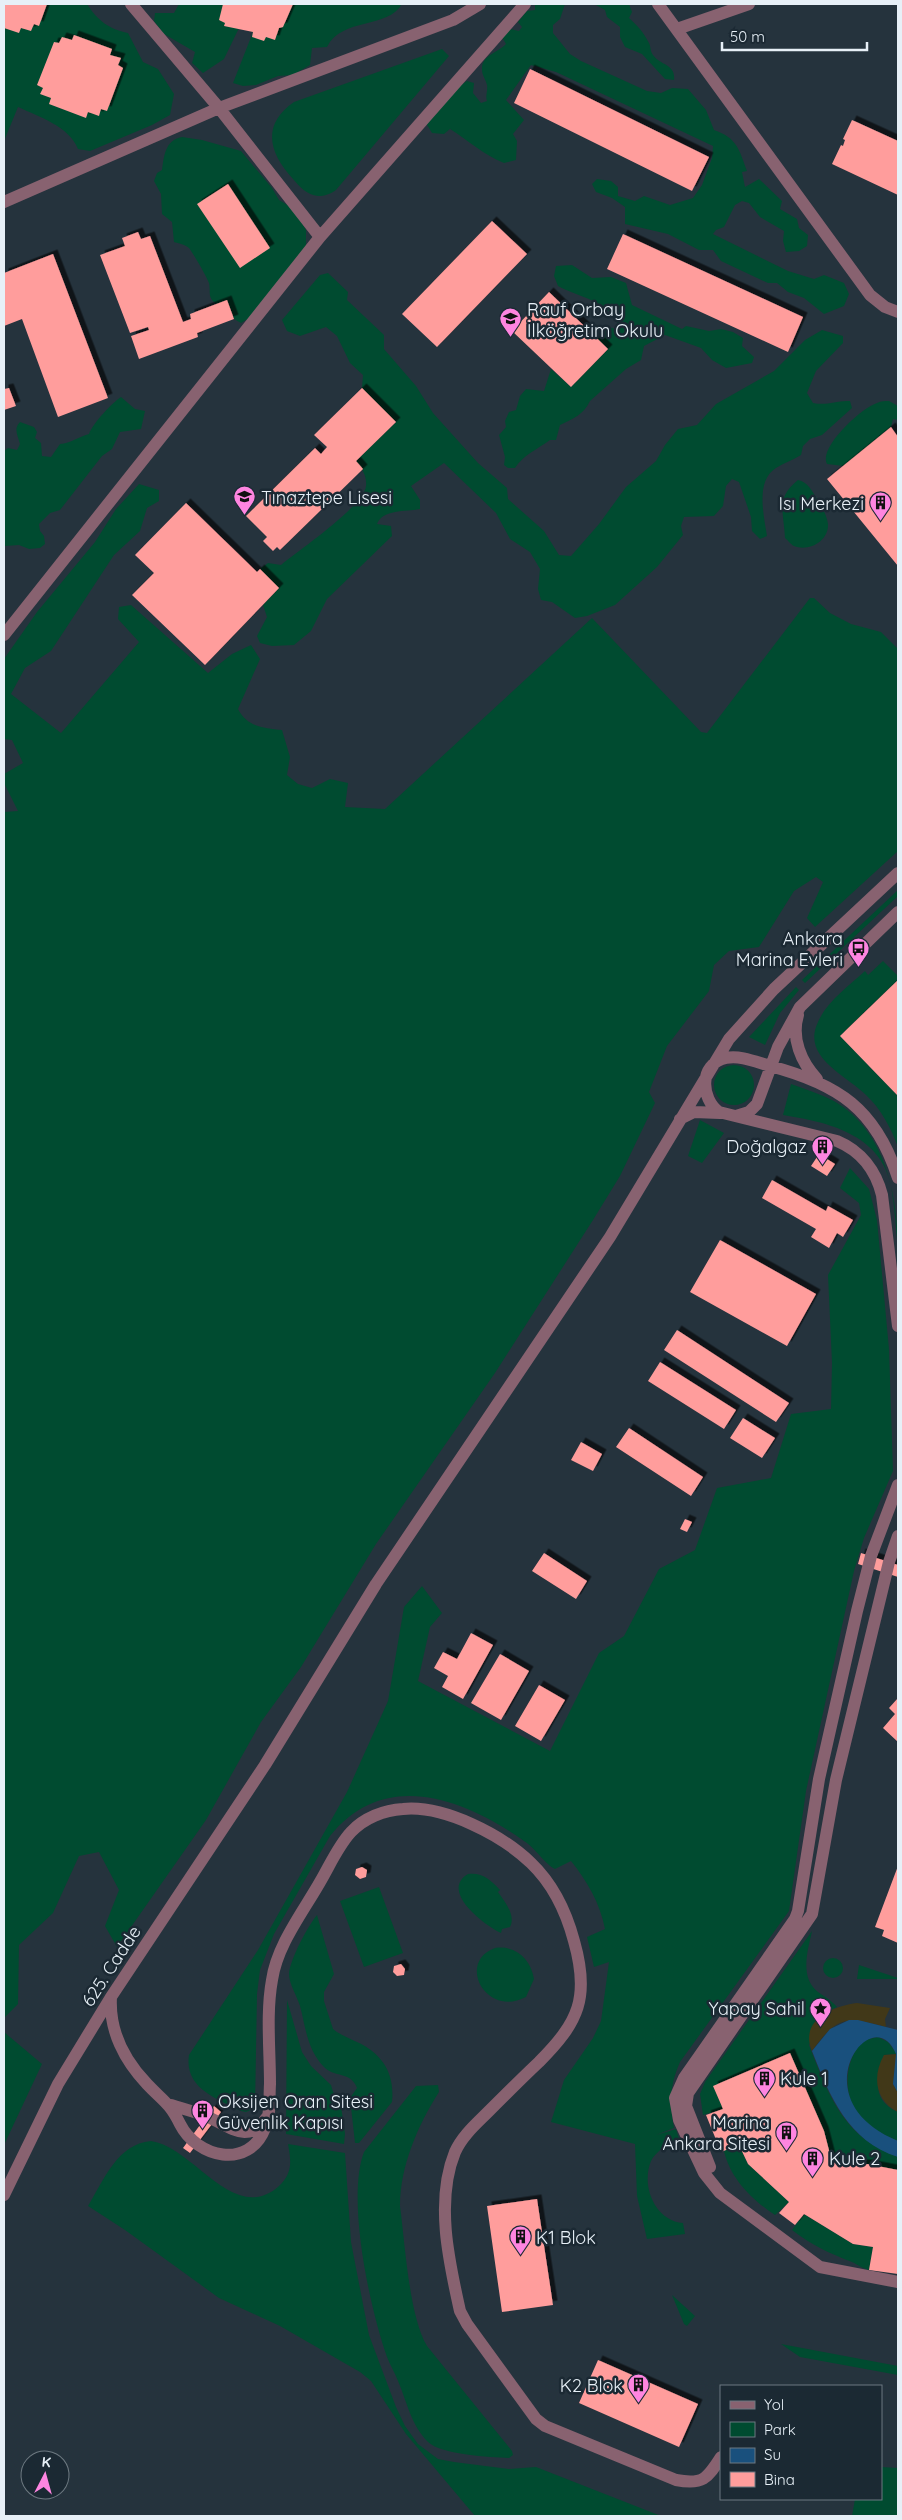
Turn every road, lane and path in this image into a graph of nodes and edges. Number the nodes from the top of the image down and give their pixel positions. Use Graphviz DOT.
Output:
graph roads {
  1 [pos="131,4"];
  2 [pos="480,4"];
  3 [pos="525,4"];
  4 [pos="658,4"];
  5 [pos="749,4"];
  6 [pos="676,28"];
  7 [pos="218,108"];
  8 [pos="4,202"];
  9 [pos="320,238"];
  10 [pos="898,312"];
  11 [pos="4,635"];
  12 [pos="898,873"];
  13 [pos="898,912"];
  14 [pos="800,1007"];
  15 [pos="771,1066"];
  16 [pos="707,1074"];
  17 [pos="818,1081"];
  18 [pos="727,1115"];
  19 [pos="678,1121"];
  20 [pos="898,1178"];
  21 [pos="898,1326"];
  22 [pos="898,1486"];
  23 [pos="898,1536"];
  24 [pos="111,1997"];
  25 [pos="170,2105"];
  26 [pos="269,2113"];
  27 [pos="720,2193"];
  28 [pos="4,2195"];
  29 [pos="898,2282"];
  30 [pos="720,2458"];
  1 -- 7 [label="street"];
  2 -- 7 [label="street"];
  3 -- 9 [label="street"];
  4 -- 6 [label="street"];
  5 -- 6 [label="street"];
  6 -- 10 [label="street"];
  7 -- 8 [label="street"];
  7 -- 9 [label="street"];
  9 -- 11 [label="street"];
  12 -- 16 [label="street, 625. Cadde"];
  13 -- 14 [label="street"];
  14 -- 15 [label="street"];
  14 -- 17 [label="street"];
  15 -- 16 [label="street"];
  15 -- 17 [label="street"];
  15 -- 18 [label="street"];
  16 -- 18 [label="street"];
  16 -- 19 [label="street, 625. Cadde"];
  17 -- 20 [label="street"];
  18 -- 19 [label="street"];
  18 -- 21 [label="street"];
  19 -- 24 [label="street, 625. Cadde"];
  22 -- 27 [label="street"];
  23 -- 27 [label="street"];
  24 -- 25 [label="street"];
  24 -- 28 [label="street, 625. Cadde"];
  25 -- 26 [label="street"];
  25 -- 26 [label="street"];
  26 -- 30 [label="street"];
  27 -- 29 [label="street"];
}
